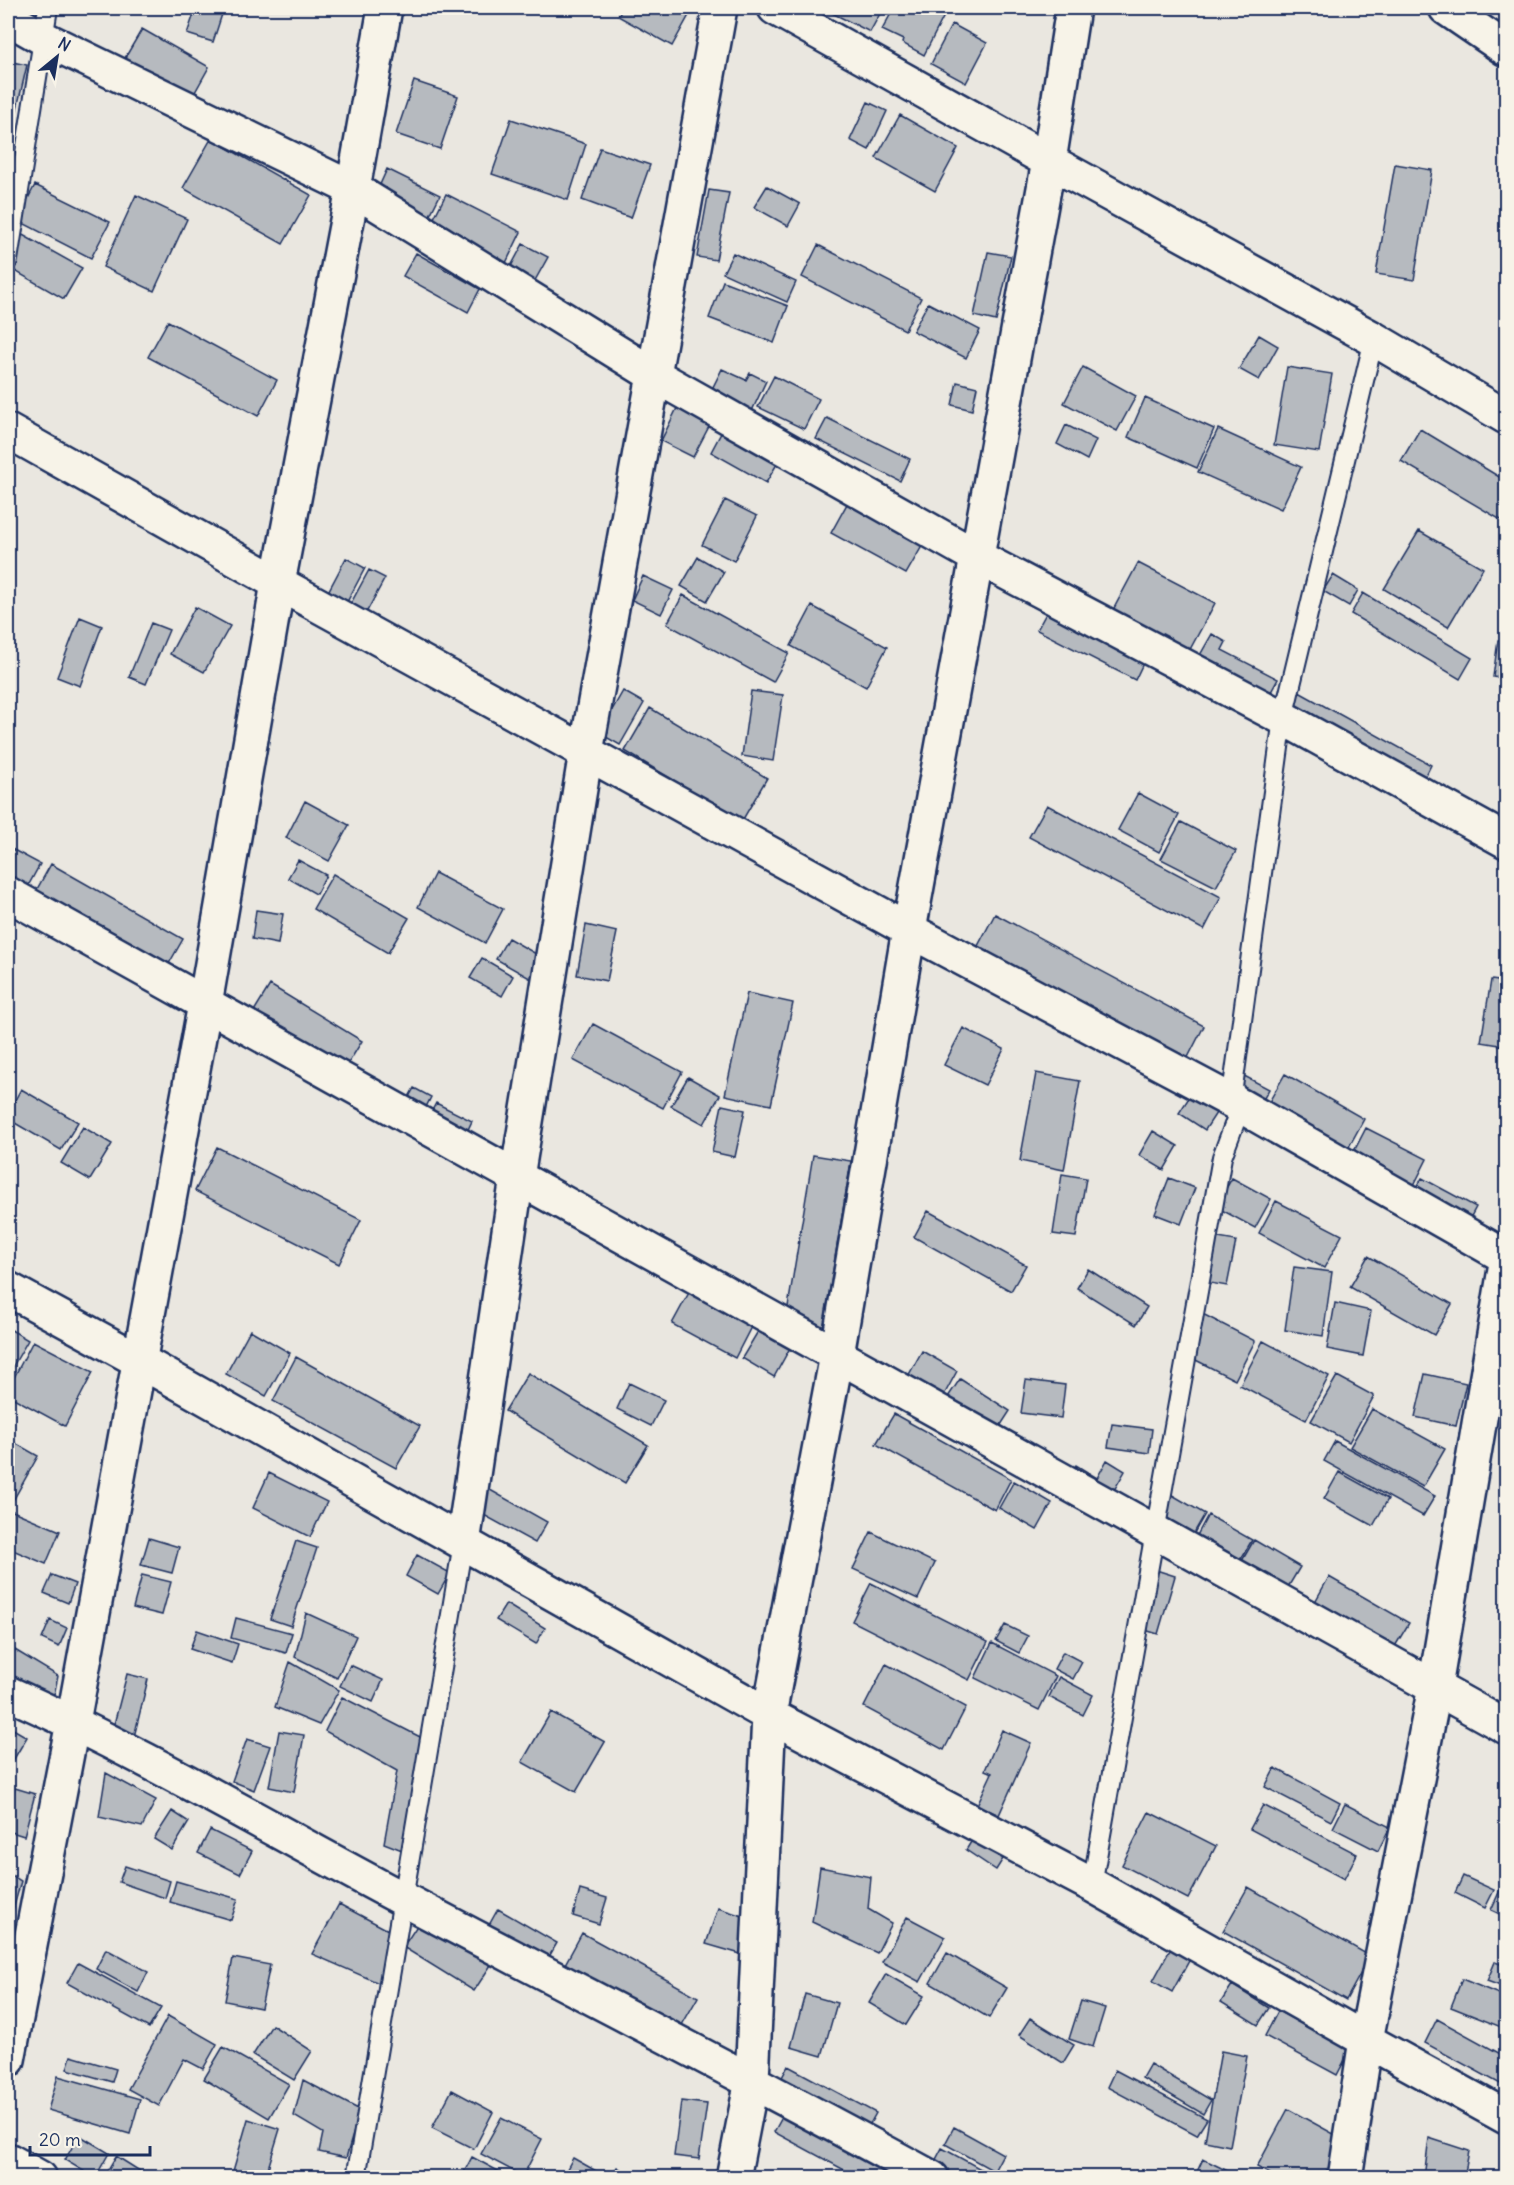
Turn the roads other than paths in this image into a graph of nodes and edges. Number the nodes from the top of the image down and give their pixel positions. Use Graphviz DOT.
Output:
graph roads {
  1 [pos="385,8"];
  2 [pos="720,8"];
  3 [pos="775,8"];
  4 [pos="1073,8"];
  5 [pos="1446,8"];
  6 [pos="8,18"];
  7 [pos="46,22"];
  8 [pos="1506,50"];
  9 [pos="1049,161"];
  10 [pos="353,189"];
  11 [pos="8,260"];
  12 [pos="1374,339"];
  13 [pos="654,375"];
  14 [pos="1506,417"];
  15 [pos="8,431"];
  16 [pos="977,557"];
  17 [pos="278,583"];
  18 [pos="1283,718"];
  19 [pos="586,752"];
  20 [pos="1506,841"];
  21 [pos="8,894"];
  22 [pos="909,930"];
  23 [pos="206,1004"];
  24 [pos="1241,1106"];
  25 [pos="517,1177"];
  26 [pos="1506,1257"];
  27 [pos="1506,1263"];
  28 [pos="8,1289"];
  29 [pos="837,1355"];
  30 [pos="140,1361"];
  31 [pos="1154,1531"];
  32 [pos="463,1543"];
  33 [pos="1435,1687"];
  34 [pos="8,1693"];
  35 [pos="769,1715"];
  36 [pos="73,1722"];
  37 [pos="1506,1727"];
  38 [pos="1092,1885"];
  39 [pos="403,1899"];
  40 [pos="1366,2040"];
  41 [pos="8,2060"];
  42 [pos="752,2080"];
  43 [pos="1506,2117"];
  44 [pos="8,2160"];
  45 [pos="40,2178"];
  46 [pos="357,2178"];
  47 [pos="733,2178"];
  48 [pos="932,2178"];
  49 [pos="1345,2178"];
  1 -- 10 [label="street"];
  2 -- 13 [label="street"];
  3 -- 9 [label="street"];
  4 -- 9 [label="street"];
  5 -- 8 [label="street"];
  6 -- 7 [label="street"];
  7 -- 10 [label="street"];
  7 -- 11 [label="lane"];
  9 -- 12 [label="street"];
  9 -- 16 [label="street"];
  10 -- 13 [label="street"];
  10 -- 17 [label="street"];
  12 -- 14 [label="street"];
  12 -- 18 [label="lane"];
  13 -- 16 [label="street"];
  13 -- 19 [label="street"];
  15 -- 17 [label="street"];
  16 -- 18 [label="street"];
  16 -- 22 [label="street"];
  17 -- 19 [label="street"];
  17 -- 23 [label="street"];
  18 -- 20 [label="street"];
  18 -- 24 [label="lane"];
  19 -- 22 [label="street"];
  19 -- 25 [label="street"];
  21 -- 23 [label="street"];
  22 -- 24 [label="street"];
  22 -- 29 [label="street"];
  23 -- 25 [label="street"];
  23 -- 30 [label="street"];
  24 -- 26 [label="street"];
  24 -- 31 [label="lane"];
  25 -- 29 [label="street"];
  25 -- 32 [label="street"];
  27 -- 33 [label="street"];
  28 -- 30 [label="street"];
  29 -- 31 [label="street"];
  29 -- 35 [label="street"];
  30 -- 32 [label="street"];
  30 -- 36 [label="street"];
  31 -- 33 [label="street"];
  31 -- 38 [label="lane"];
  32 -- 35 [label="street"];
  32 -- 39 [label="lane"];
  33 -- 37 [label="street"];
  33 -- 40 [label="street"];
  34 -- 36 [label="street"];
  35 -- 38 [label="street"];
  35 -- 42 [label="street"];
  36 -- 39 [label="street"];
  36 -- 41 [label="street"];
  38 -- 40 [label="street"];
  39 -- 42 [label="street"];
  39 -- 46 [label="lane"];
  40 -- 43 [label="street"];
  40 -- 49 [label="street"];
  42 -- 47 [label="street"];
  42 -- 48 [label="street"];
  44 -- 45 [label="street"];
}
